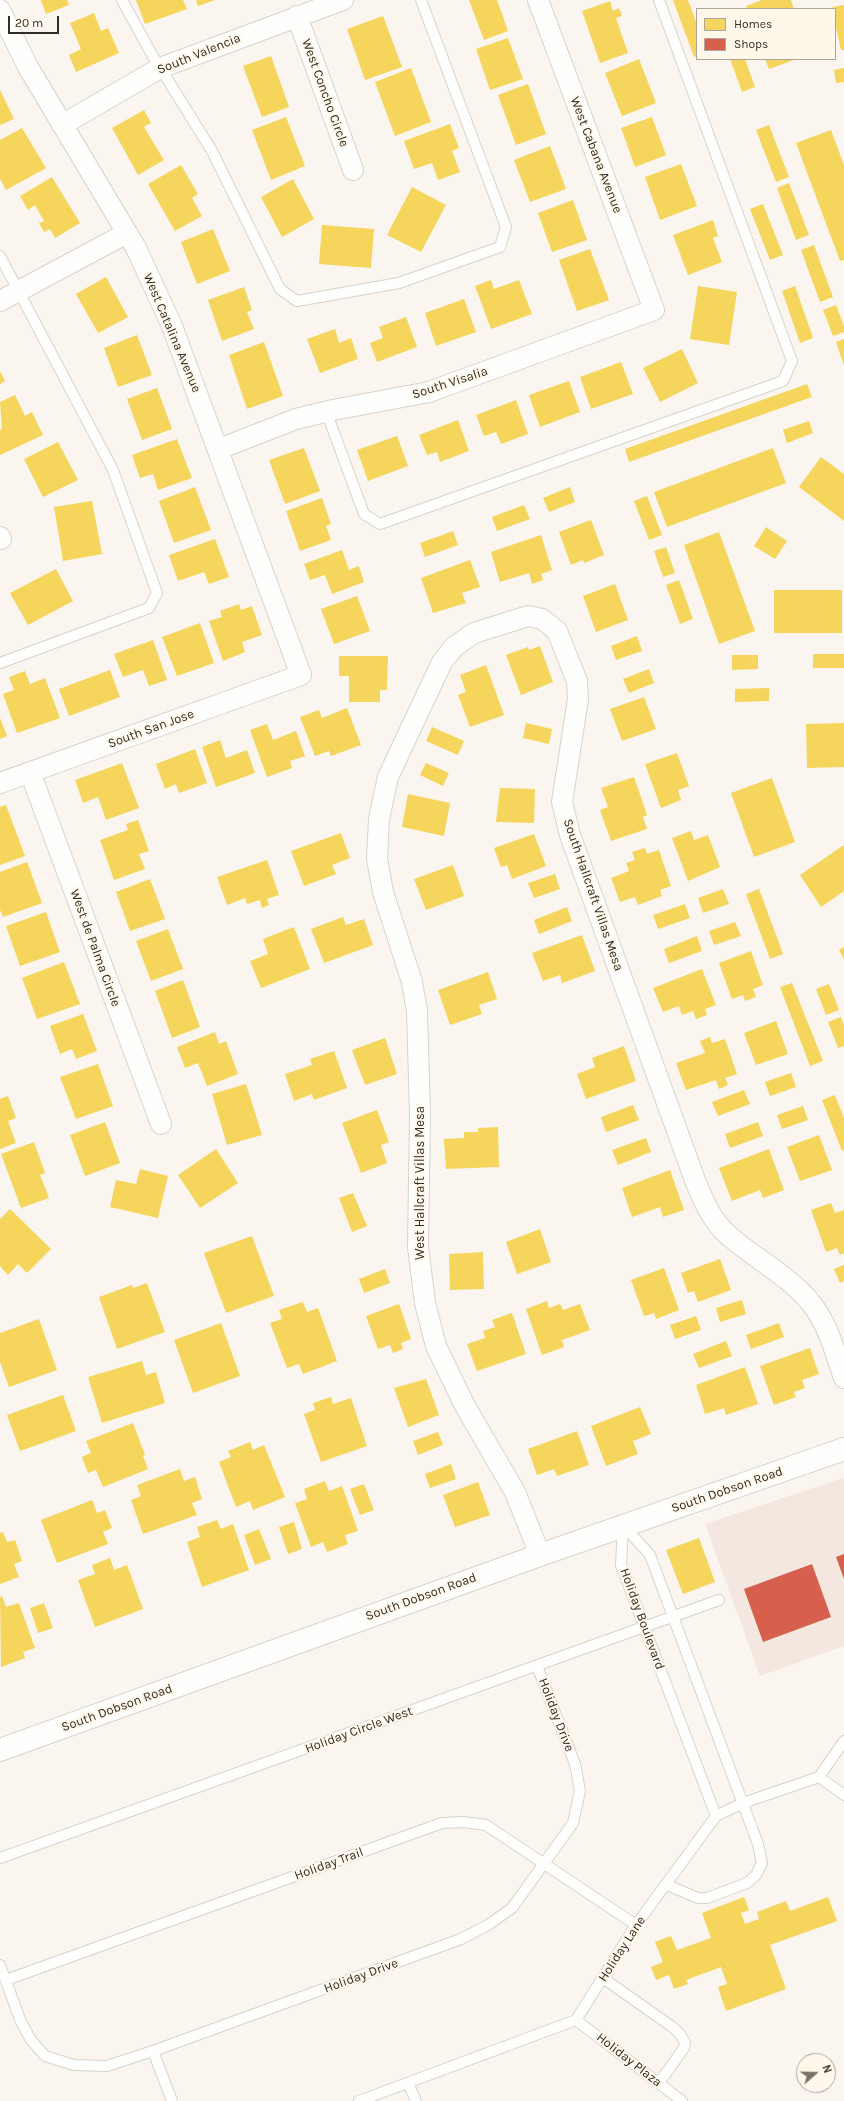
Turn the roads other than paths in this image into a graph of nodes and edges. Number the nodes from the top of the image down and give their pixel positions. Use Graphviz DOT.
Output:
graph roads {
  1 [pos="122,0"];
  2 [pos="343,0"];
  3 [pos="421,0"];
  4 [pos="538,0"];
  5 [pos="660,0"];
  6 [pos="0,10"];
  7 [pos="297,16"];
  8 [pos="160,68"];
  9 [pos="62,125"];
  10 [pos="353,170"];
  11 [pos="127,233"];
  12 [pos="0,256"];
  13 [pos="18,291"];
  14 [pos="0,301"];
  15 [pos="654,310"];
  16 [pos="326,412"];
  17 [pos="219,449"];
  18 [pos="0,663"];
  19 [pos="301,675"];
  20 [pos="30,772"];
  21 [pos="0,782"];
  22 [pos="385,791"];
  23 [pos="161,1124"];
  24 [pos="844,1378"];
  25 [pos="844,1449"];
  26 [pos="623,1525"];
  27 [pos="540,1555"];
  28 [pos="719,1600"];
  29 [pos="674,1616"];
  30 [pos="644,1627"];
  31 [pos="537,1666"];
  32 [pos="844,1741"];
  33 [pos="0,1750"];
  34 [pos="819,1776"];
  35 [pos="844,1795"];
  36 [pos="743,1803"];
  37 [pos="716,1816"];
  38 [pos="0,1858"];
  39 [pos="545,1864"];
  40 [pos="667,1885"];
  41 [pos="636,1925"];
  42 [pos="0,1965"];
  43 [pos="603,1978"];
  44 [pos="6,1980"];
  45 [pos="576,2020"];
  46 [pos="153,2051"];
  47 [pos="408,2083"];
  48 [pos="659,2083"];
  49 [pos="172,2101"];
  50 [pos="359,2101"];
  51 [pos="416,2101"];
  52 [pos="682,2101"];
  1 -- 8 [label="lane"];
  2 -- 7 [label="street, South Valencia"];
  3 -- 8 [label="lane"];
  4 -- 15 [label="street, West Cabana Avenue"];
  5 -- 16 [label="lane"];
  6 -- 9 [label="street, West Catalina Avenue"];
  7 -- 8 [label="street, South Valencia"];
  7 -- 10 [label="street, West Concho Circle"];
  8 -- 9 [label="street, South Valencia"];
  9 -- 11 [label="street, West Catalina Avenue"];
  11 -- 13 [label="street"];
  11 -- 17 [label="street, West Catalina Avenue"];
  12 -- 13 [label="lane"];
  13 -- 14 [label="street"];
  13 -- 18 [label="lane"];
  15 -- 16 [label="street, South Visalia"];
  16 -- 17 [label="street, South Visalia"];
  17 -- 19 [label="street, West Catalina Avenue"];
  19 -- 20 [label="street, South San Jose"];
  20 -- 21 [label="street, South San Jose"];
  20 -- 23 [label="street, West de Palma Circle"];
  22 -- 24 [label="street, South Hallcraft Villas Mesa"];
  22 -- 27 [label="street, West Hallcraft Villas Mesa"];
  25 -- 26 [label="main road, South Dobson Road"];
  26 -- 27 [label="main road, South Dobson Road"];
  26 -- 29 [label="lane"];
  26 -- 30 [label="lane, Holiday Boulevard"];
  27 -- 33 [label="main road, South Dobson Road"];
  28 -- 29 [label="lane, Holiday Circle West"];
  29 -- 30 [label="lane, Holiday Circle West"];
  29 -- 36 [label="lane"];
  30 -- 31 [label="lane, Holiday Circle West"];
  30 -- 37 [label="lane, Holiday Boulevard"];
  31 -- 38 [label="lane, Holiday Circle West"];
  31 -- 39 [label="lane, Holiday Drive"];
  32 -- 34 [label="lane"];
  34 -- 35 [label="lane"];
  34 -- 36 [label="lane, Holiday Lane"];
  36 -- 37 [label="lane, Holiday Lane"];
  36 -- 40 [label="lane"];
  37 -- 40 [label="lane, Holiday Lane"];
  39 -- 41 [label="lane, Holiday Trail"];
  39 -- 44 [label="lane, Holiday Trail"];
  39 -- 46 [label="lane, Holiday Drive"];
  40 -- 41 [label="lane, Holiday Lane"];
  41 -- 43 [label="lane, Holiday Lane"];
  42 -- 44 [label="lane, Holiday Drive"];
  43 -- 45 [label="lane, Holiday Lane"];
  43 -- 48 [label="lane"];
  44 -- 46 [label="lane, Holiday Drive"];
  45 -- 47 [label="lane"];
  45 -- 48 [label="lane, Holiday Plaza"];
  46 -- 49 [label="lane"];
  47 -- 50 [label="lane"];
  47 -- 51 [label="lane"];
  48 -- 52 [label="lane, Holiday Plaza"];
}
